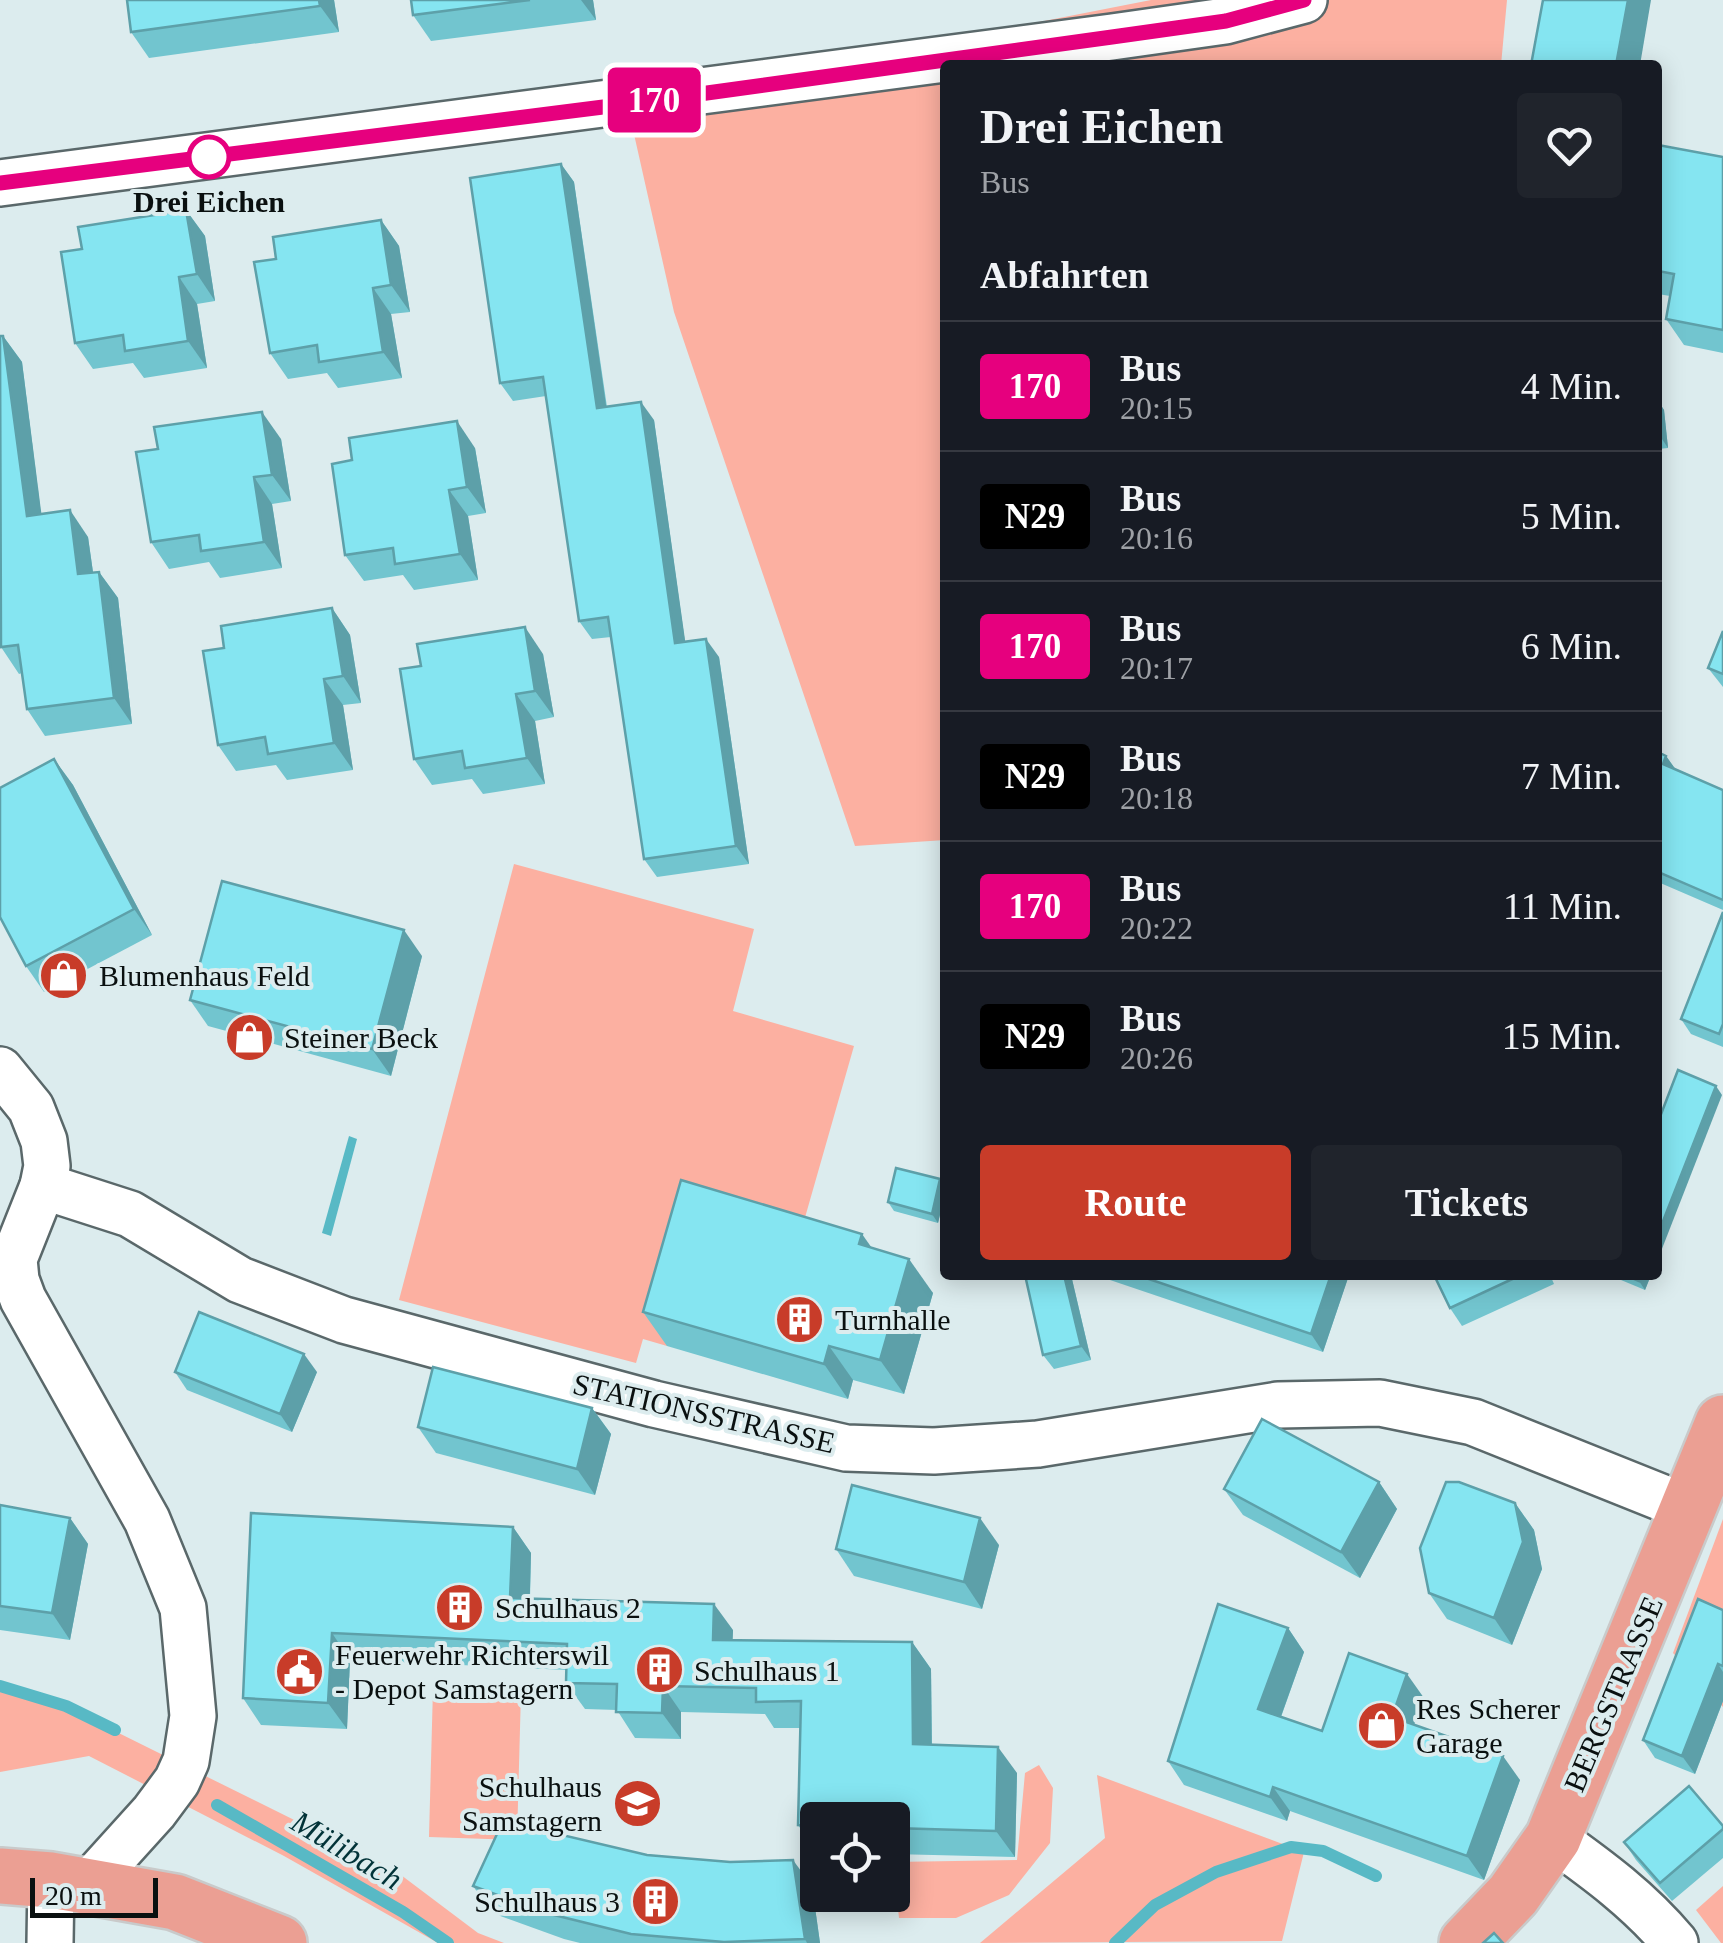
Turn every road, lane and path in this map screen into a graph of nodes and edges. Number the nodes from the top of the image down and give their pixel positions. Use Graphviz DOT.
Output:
graph roads {
  1 [pos="1304,0"];
  2 [pos="0,184"];
  3 [pos="0,1070"];
  4 [pos="43,1186"];
  5 [pos="11,1304"];
  6 [pos="1723,1423"];
  7 [pos="1690,1509"];
  8 [pos="1553,1838"];
  9 [pos="46,1880"];
  10 [pos="50,1943"];
  11 [pos="279,1943"];
  12 [pos="1467,1943"];
  13 [pos="1675,1943"];
  1 -- 2 [label="street"];
  3 -- 4 [label="street"];
  4 -- 5 [label="street"];
  4 -- 7 [label="street, STATIONSSTRASSE"];
  5 -- 9 [label="street"];
  6 -- 7 [label="main road, BERGSTRASSE"];
  7 -- 8 [label="main road, BERGSTRASSE"];
  8 -- 12 [label="main road, BERGSTRASSE"];
  8 -- 13 [label="street"];
  9 -- 10 [label="street"];
  9 -- 11 [label="main road"];
}
